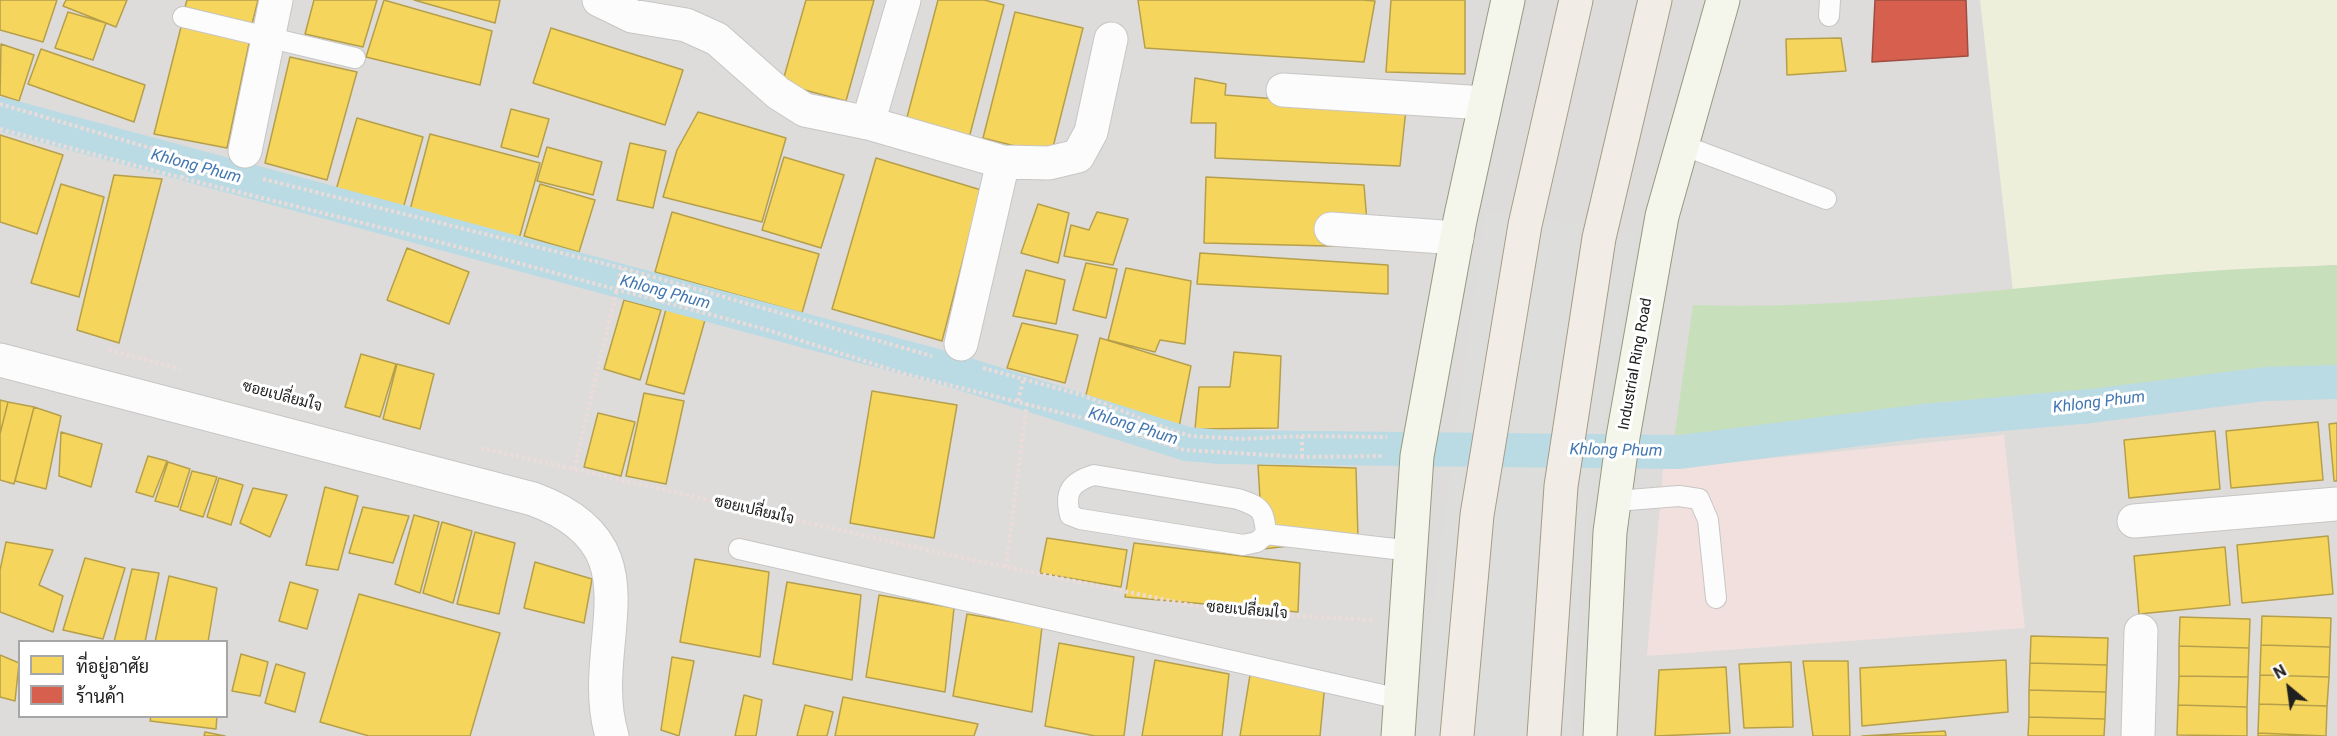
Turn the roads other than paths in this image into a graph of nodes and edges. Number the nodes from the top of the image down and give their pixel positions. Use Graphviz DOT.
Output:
graph roads {
  1 [pos="276,0"];
  2 [pos="599,0"];
  3 [pos="903,0"];
  4 [pos="1508,0"];
  5 [pos="1576,0"];
  6 [pos="1654,0"];
  7 [pos="1723,0"];
  8 [pos="183,17"];
  9 [pos="267,35"];
  10 [pos="1111,39"];
  11 [pos="356,58"];
  12 [pos="1283,90"];
  13 [pos="1484,104"];
  14 [pos="868,123"];
  15 [pos="1682,145"];
  16 [pos="1004,162"];
  17 [pos="252,165"];
  18 [pos="1826,199"];
  19 [pos="1331,229"];
  20 [pos="1457,238"];
  21 [pos="959,356"];
  22 [pos="0,360"];
  23 [pos="1616,501"];
  24 [pos="2337,504"];
  25 [pos="2134,521"];
  26 [pos="1266,534"];
  27 [pos="739,549"];
  28 [pos="1412,551"];
  29 [pos="1716,598"];
  30 [pos="2141,631"];
  31 [pos="1400,699"];
  32 [pos="612,736"];
  33 [pos="1398,736"];
  34 [pos="1457,736"];
  35 [pos="1544,736"];
  36 [pos="1600,736"];
  37 [pos="2138,736"];
  1 -- 9 [label="street"];
  2 -- 14 [label="street"];
  3 -- 14 [label="street"];
  4 -- 13 [label="main road"];
  5 -- 34 [label="main road"];
  6 -- 35 [label="main road"];
  7 -- 15 [label="main road, Industrial Ring Road"];
  8 -- 9 [label="lane"];
  9 -- 11 [label="lane"];
  9 -- 17 [label="street"];
  10 -- 16 [label="street"];
  12 -- 13 [label="street"];
  13 -- 20 [label="main road"];
  14 -- 16 [label="street"];
  15 -- 18 [label="lane"];
  15 -- 23 [label="main road, Industrial Ring Road"];
  16 -- 21 [label="street"];
  19 -- 20 [label="street"];
  20 -- 28 [label="main road"];
  22 -- 32 [label="street"];
  23 -- 29 [label="lane"];
  23 -- 36 [label="main road, Industrial Ring Road"];
  24 -- 25 [label="street"];
  26 -- 26 [label="lane"];
  26 -- 28 [label="lane"];
  27 -- 31 [label="lane"];
  28 -- 31 [label="main road"];
  30 -- 37 [label="street"];
  31 -- 33 [label="main road"];
}
